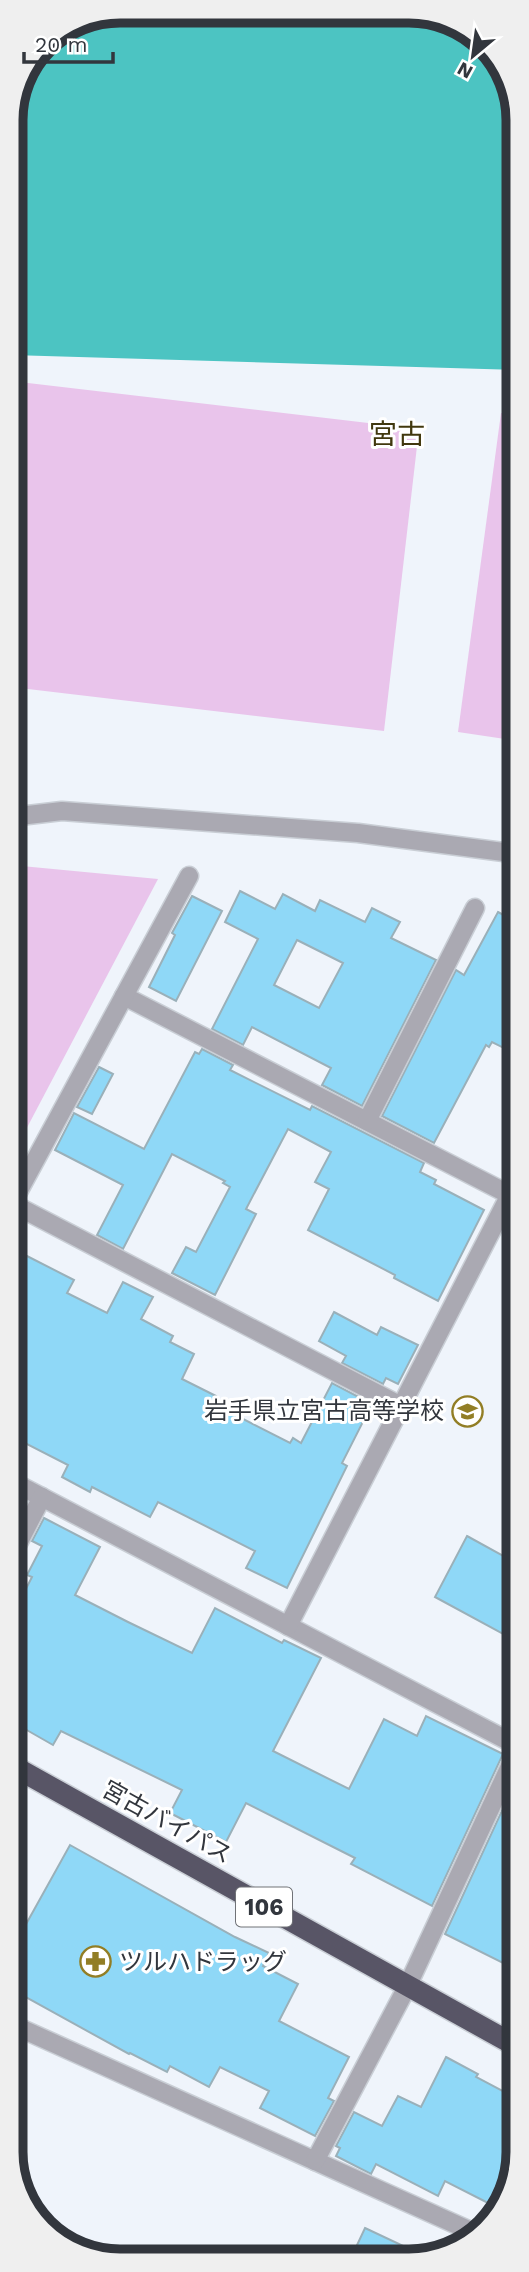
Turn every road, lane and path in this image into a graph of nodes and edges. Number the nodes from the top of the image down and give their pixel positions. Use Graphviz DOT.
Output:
graph roads {
  1 [pos="23,816"];
  2 [pos="506,852"];
  3 [pos="189,876"];
  4 [pos="475,908"];
  5 [pos="124,996"];
  6 [pos="367,1121"];
  7 [pos="23,1182"];
  8 [pos="506,1183"];
  9 [pos="506,1203"];
  10 [pos="23,1210"];
  11 [pos="401,1406"];
  12 [pos="23,1487"];
  13 [pos="42,1497"];
  14 [pos="23,1534"];
  15 [pos="288,1626"];
  16 [pos="506,1741"];
  17 [pos="23,1772"];
  18 [pos="506,1773"];
  19 [pos="407,1987"];
  20 [pos="23,2029"];
  21 [pos="506,2041"];
  22 [pos="315,2161"];
  23 [pos="467,2230"];
  1 -- 2 [label="street"];
  3 -- 5 [label="street"];
  4 -- 6 [label="street"];
  5 -- 6 [label="street"];
  5 -- 7 [label="street"];
  6 -- 8 [label="street"];
  9 -- 11 [label="street"];
  10 -- 11 [label="street"];
  11 -- 15 [label="street"];
  12 -- 13 [label="street"];
  13 -- 14 [label="street"];
  13 -- 15 [label="street"];
  15 -- 16 [label="street"];
  17 -- 19 [label="highway, 宮古バイパス / 106"];
  18 -- 19 [label="street"];
  19 -- 21 [label="highway, 宮古バイパス / 106"];
  19 -- 22 [label="street"];
  20 -- 22 [label="street"];
  22 -- 23 [label="street"];
}
